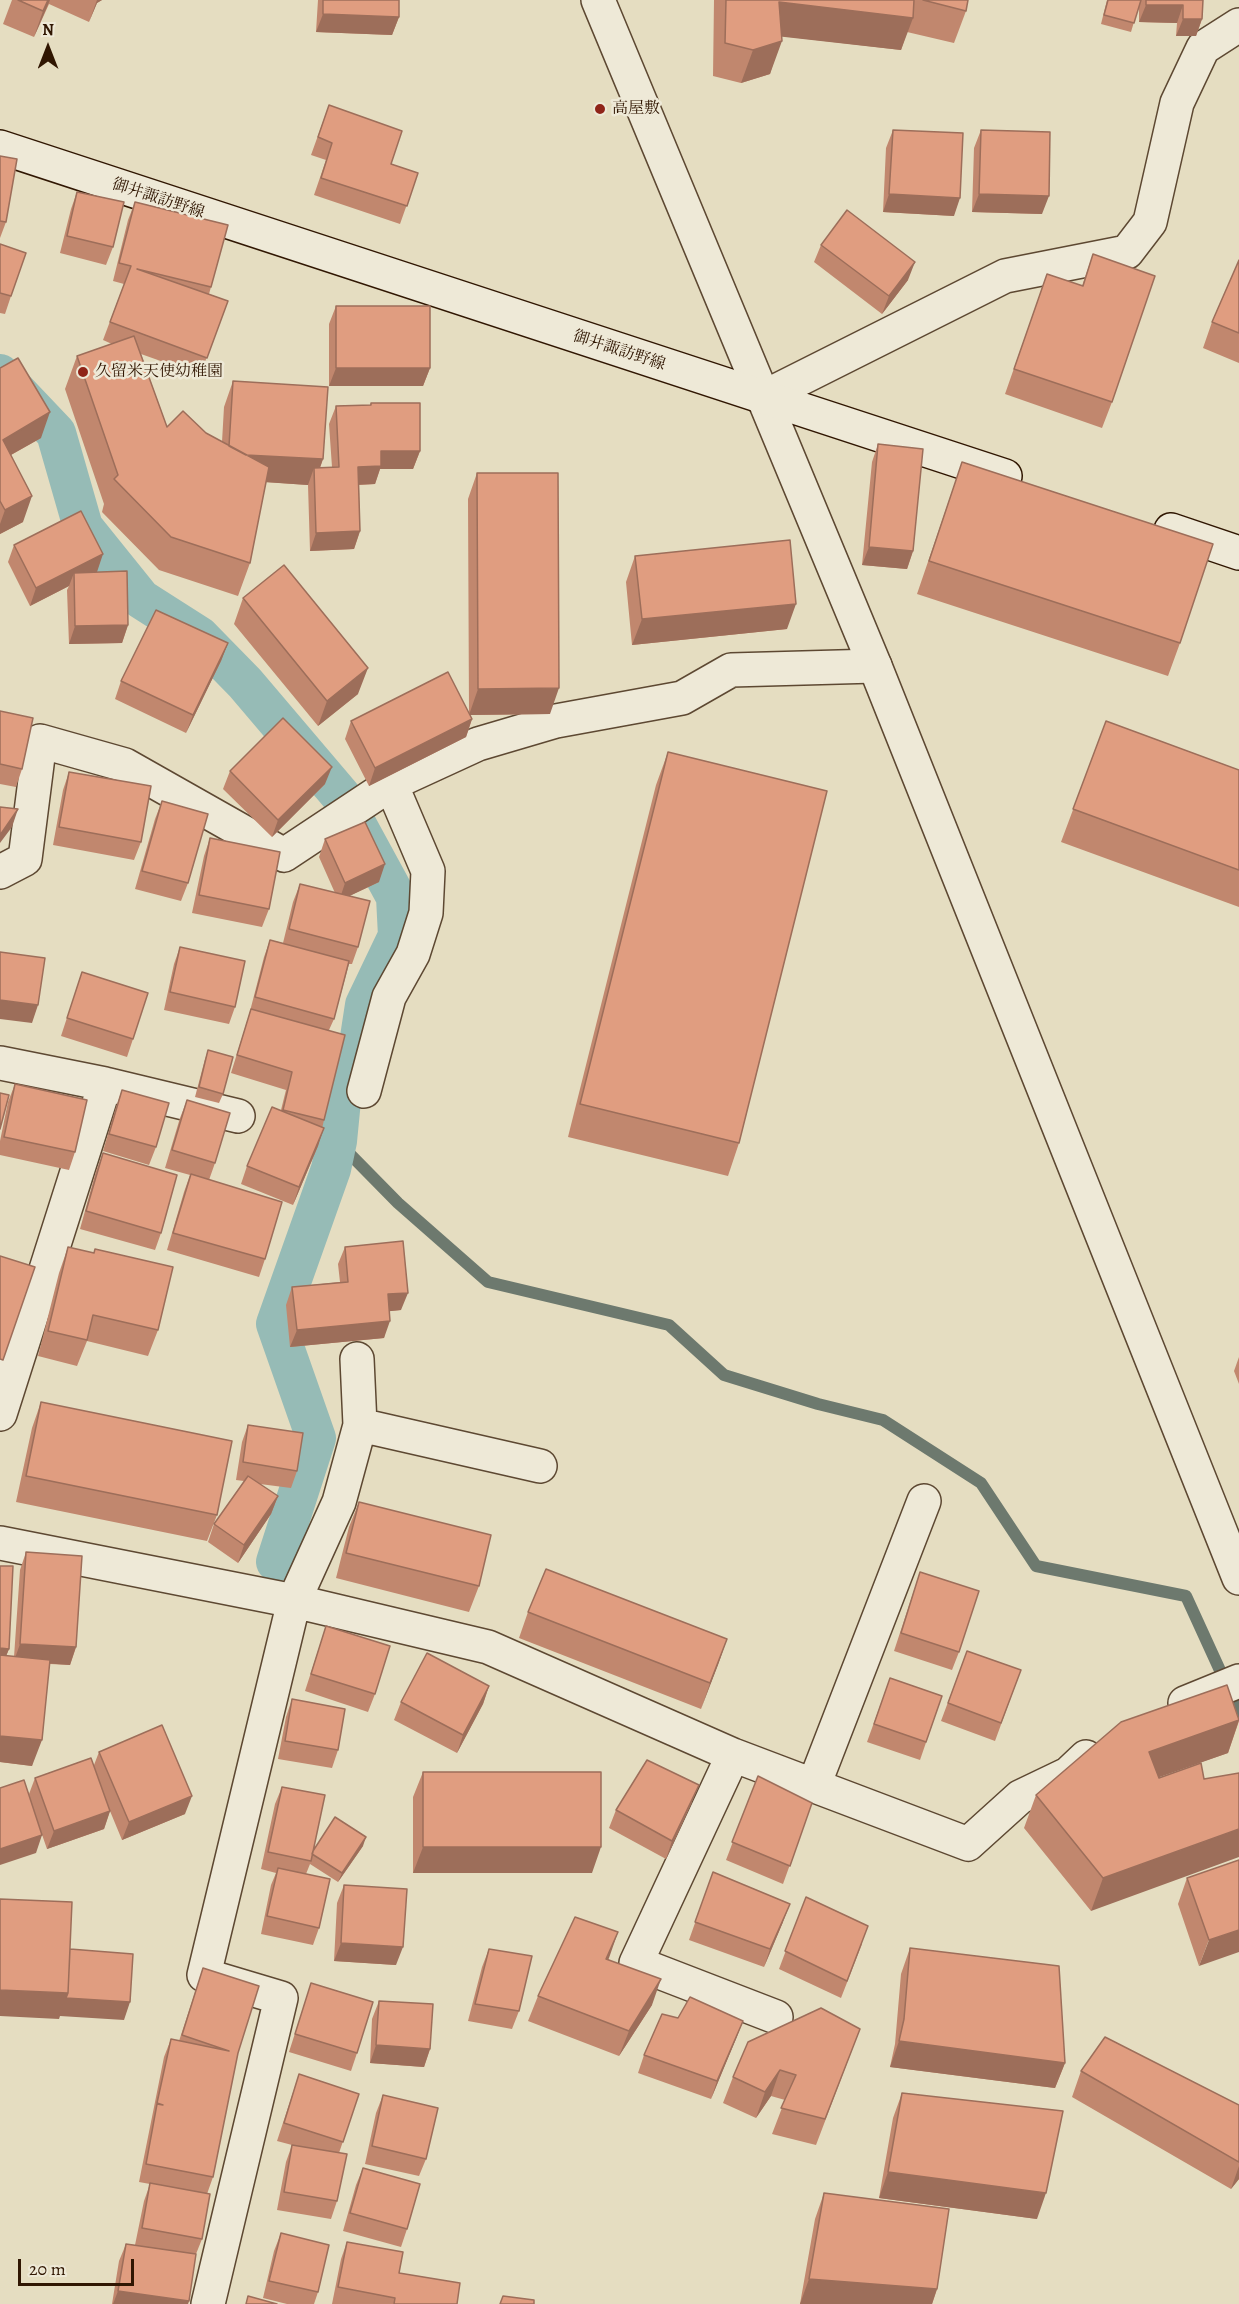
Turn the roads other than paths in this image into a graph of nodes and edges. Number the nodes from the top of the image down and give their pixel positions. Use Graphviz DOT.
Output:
graph roads {
  1 [pos="598,0"];
  2 [pos="1239,25"];
  3 [pos="0,147"];
  4 [pos="762,398"];
  5 [pos="1035,486"];
  6 [pos="1148,523"];
  7 [pos="1239,553"];
  8 [pos="875,666"];
  9 [pos="391,784"];
  10 [pos="0,872"];
  11 [pos="0,1063"];
  12 [pos="105,1084"];
  13 [pos="364,1091"];
  14 [pos="238,1116"];
  15 [pos="357,1359"];
  16 [pos="0,1414"];
  17 [pos="360,1425"];
  18 [pos="540,1466"];
  19 [pos="924,1501"];
  20 [pos="0,1543"];
  21 [pos="1239,1578"];
  22 [pos="294,1601"];
  23 [pos="1239,1682"];
  24 [pos="1154,1716"];
  25 [pos="1111,1733"];
  26 [pos="733,1755"];
  27 [pos="814,1785"];
  28 [pos="776,2017"];
  29 [pos="208,2304"];
  1 -- 4 [label="street"];
  2 -- 4 [label="street"];
  3 -- 4 [label="street, 御井諏訪野線"];
  4 -- 5 [label="street, 御井諏訪野線"];
  4 -- 8 [label="street"];
  6 -- 7 [label="street"];
  8 -- 9 [label="street"];
  8 -- 21 [label="street"];
  9 -- 10 [label="street"];
  9 -- 13 [label="street"];
  11 -- 12 [label="street"];
  12 -- 14 [label="street"];
  12 -- 16 [label="street"];
  15 -- 17 [label="street"];
  17 -- 18 [label="street"];
  17 -- 22 [label="street"];
  19 -- 27 [label="street"];
  20 -- 22 [label="street"];
  22 -- 26 [label="street"];
  22 -- 29 [label="street"];
  23 -- 24 [label="street"];
  25 -- 27 [label="street"];
  26 -- 27 [label="street"];
  26 -- 28 [label="street"];
}
